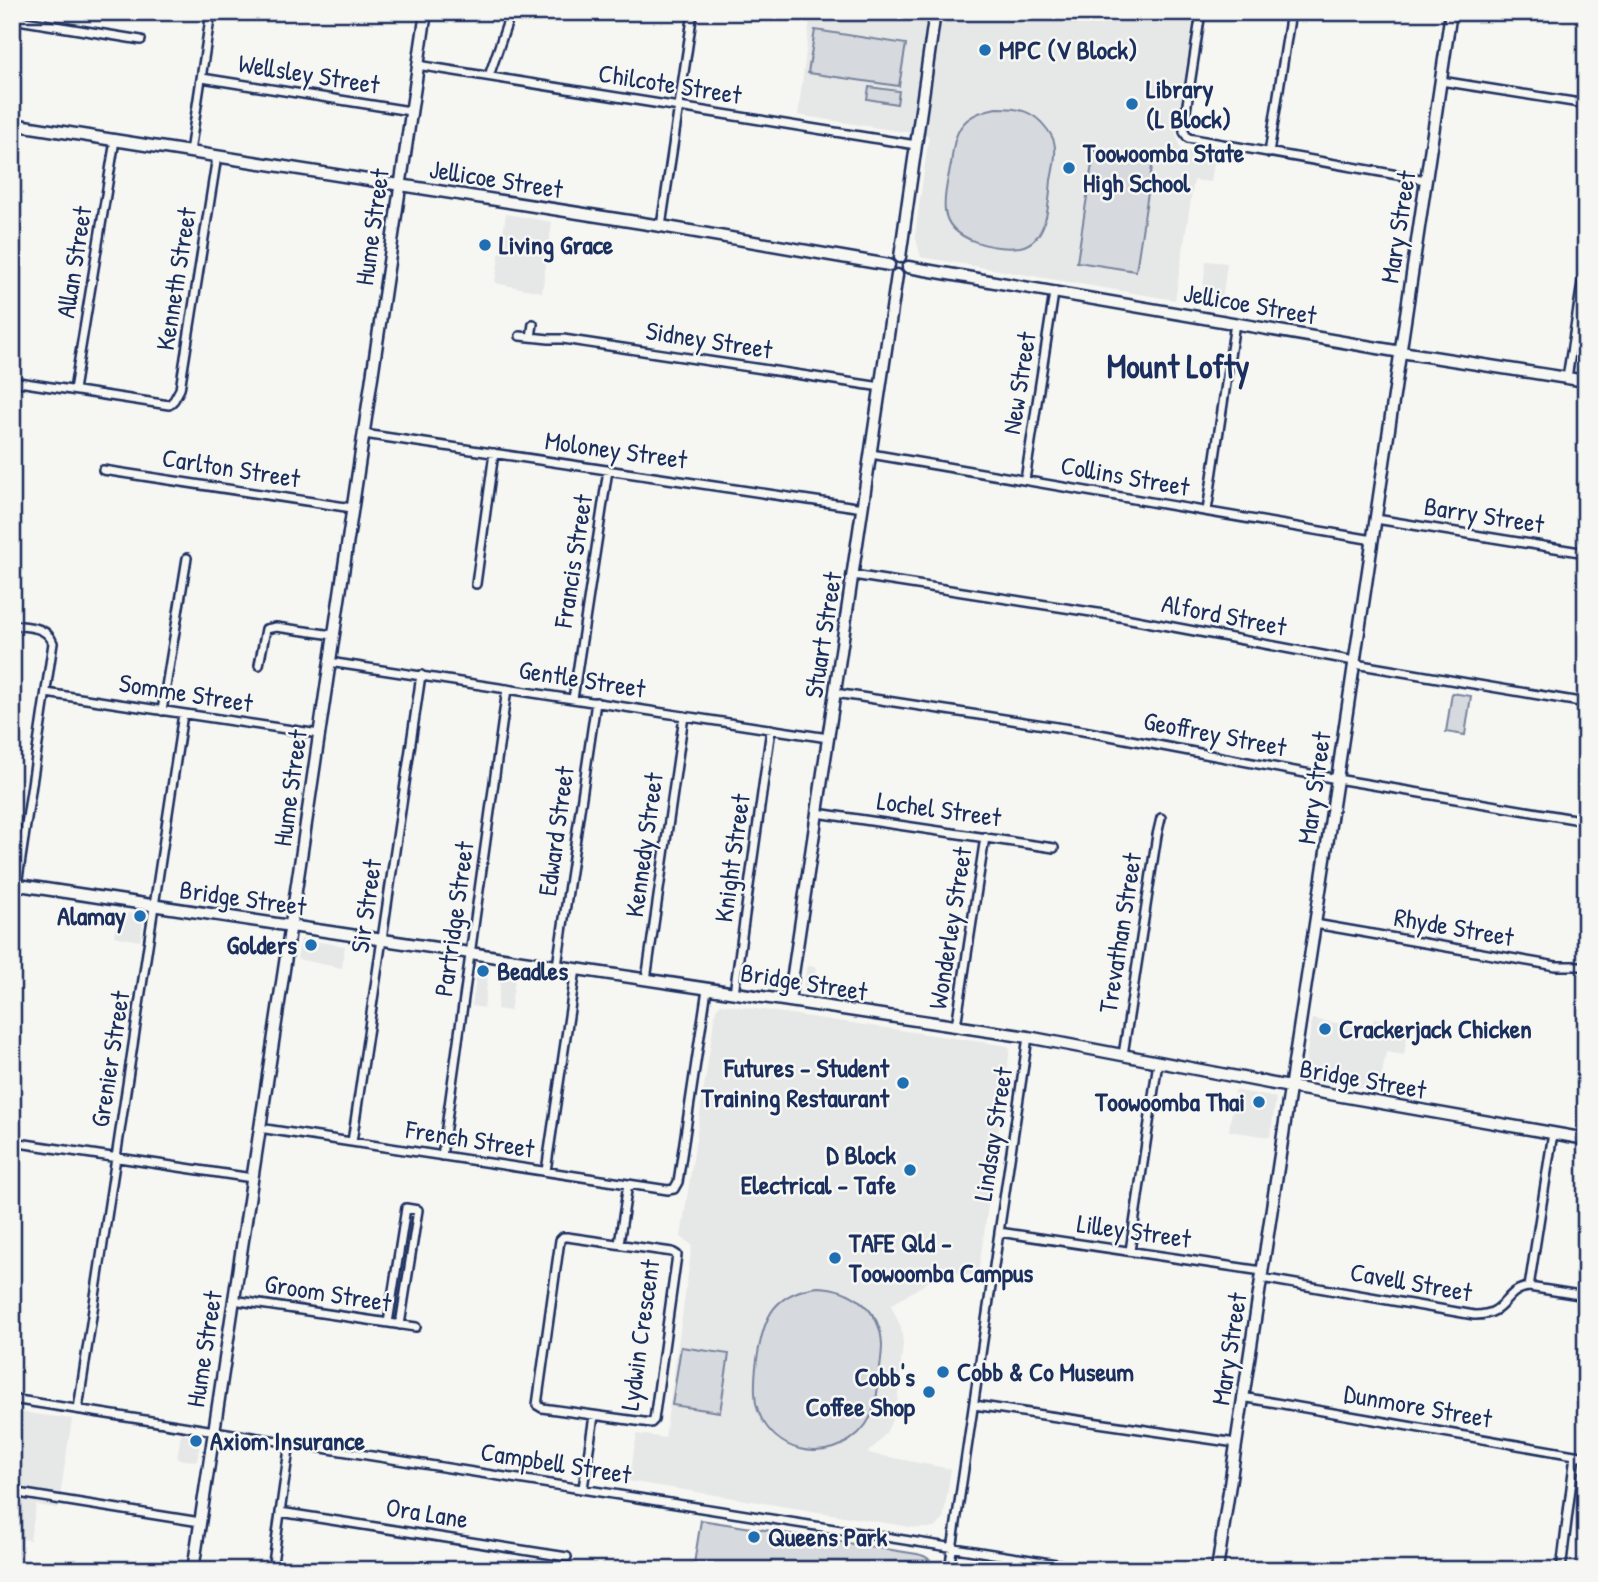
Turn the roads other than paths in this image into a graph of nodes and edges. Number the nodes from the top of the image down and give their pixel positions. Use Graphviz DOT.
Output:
graph roads {
  1 [pos="211,12"];
  2 [pos="426,12"];
  3 [pos="511,12"];
  4 [pos="693,12"];
  5 [pos="935,12"];
  6 [pos="1201,12"];
  7 [pos="1291,12"];
  8 [pos="1451,12"];
  9 [pos="12,19"];
  10 [pos="141,40"];
  11 [pos="417,65"];
  12 [pos="489,76"];
  13 [pos="202,78"];
  14 [pos="1441,80"];
  15 [pos="1586,104"];
  16 [pos="679,107"];
  17 [pos="410,111"];
  18 [pos="13,124"];
  19 [pos="12,139"];
  20 [pos="115,140"];
  21 [pos="916,145"];
  22 [pos="190,152"];
  23 [pos="1269,153"];
  24 [pos="217,156"];
  25 [pos="1426,180"];
  26 [pos="399,185"];
  27 [pos="661,226"];
  28 [pos="900,257"];
  29 [pos="1586,257"];
  30 [pos="889,265"];
  31 [pos="908,267"];
  32 [pos="897,275"];
  33 [pos="1054,293"];
  34 [pos="1235,323"];
  35 [pos="533,324"];
  36 [pos="520,336"];
  37 [pos="531,337"];
  38 [pos="1401,352"];
  39 [pos="1567,378"];
  40 [pos="12,381"];
  41 [pos="1586,381"];
  42 [pos="881,387"];
  43 [pos="74,390"];
  44 [pos="364,434"];
  45 [pos="494,453"];
  46 [pos="871,454"];
  47 [pos="103,470"];
  48 [pos="608,470"];
  49 [pos="1026,480"];
  50 [pos="352,508"];
  51 [pos="863,508"];
  52 [pos="1207,511"];
  53 [pos="1376,519"];
  54 [pos="1373,540"];
  55 [pos="1586,553"];
  56 [pos="187,558"];
  57 [pos="853,575"];
  58 [pos="476,584"];
  59 [pos="12,625"];
  60 [pos="333,635"];
  61 [pos="330,662"];
  62 [pos="1354,662"];
  63 [pos="259,665"];
  64 [pos="421,675"];
  65 [pos="507,688"];
  66 [pos="46,693"];
  67 [pos="835,693"];
  68 [pos="573,699"];
  69 [pos="596,702"];
  70 [pos="1586,703"];
  71 [pos="162,711"];
  72 [pos="183,714"];
  73 [pos="684,716"];
  74 [pos="771,729"];
  75 [pos="319,734"];
  76 [pos="828,738"];
  77 [pos="1337,779"];
  78 [pos="817,813"];
  79 [pos="1161,818"];
  80 [pos="1586,821"];
  81 [pos="985,837"];
  82 [pos="1054,848"];
  83 [pos="15,885"];
  84 [pos="155,906"];
  85 [pos="12,919"];
  86 [pos="1315,924"];
  87 [pos="290,926"];
  88 [pos="383,940"];
  89 [pos="471,953"];
  90 [pos="557,966"];
  91 [pos="1586,966"];
  92 [pos="576,969"];
  93 [pos="646,980"];
  94 [pos="707,989"];
  95 [pos="734,993"];
  96 [pos="789,1001"];
  97 [pos="956,1026"];
  98 [pos="1028,1037"];
  99 [pos="1123,1055"];
  100 [pos="1158,1062"];
  101 [pos="1290,1087"];
  102 [pos="259,1128"];
  103 [pos="1553,1133"];
  104 [pos="1586,1139"];
  105 [pos="12,1142"];
  106 [pos="352,1142"];
  107 [pos="442,1156"];
  108 [pos="116,1158"];
  109 [pos="546,1171"];
  110 [pos="251,1178"];
  111 [pos="628,1184"];
  112 [pos="999,1232"];
  113 [pos="619,1244"];
  114 [pos="1130,1251"];
  115 [pos="1261,1274"];
  116 [pos="1529,1287"];
  117 [pos="1586,1296"];
  118 [pos="233,1300"];
  119 [pos="388,1323"];
  120 [pos="400,1325"];
  121 [pos="416,1327"];
  122 [pos="1242,1397"];
  123 [pos="12,1399"];
  124 [pos="974,1405"];
  125 [pos="78,1409"];
  126 [pos="594,1416"];
  127 [pos="213,1430"];
  128 [pos="290,1442"];
  129 [pos="1236,1443"];
  130 [pos="1575,1455"];
  131 [pos="1586,1457"];
  132 [pos="583,1488"];
  133 [pos="12,1492"];
  134 [pos="280,1512"];
  135 [pos="200,1522"];
  136 [pos="952,1548"];
  137 [pos="567,1557"];
  138 [pos="195,1569"];
  139 [pos="271,1570"];
  140 [pos="949,1570"];
  141 [pos="1094,1570"];
  142 [pos="1217,1570"];
  143 [pos="1561,1570"];
  1 -- 13 [label="street"];
  2 -- 11 [label="street, Hume Street"];
  3 -- 12 [label="street"];
  4 -- 16 [label="street"];
  5 -- 21 [label="street"];
  6 -- 23 [label="street"];
  7 -- 23 [label="street"];
  8 -- 14 [label="street, Mary Street"];
  9 -- 10 [label="street"];
  11 -- 12 [label="street, Chilcote Street"];
  11 -- 17 [label="street, Hume Street"];
  12 -- 16 [label="street, Chilcote Street"];
  13 -- 17 [label="street, Wellsley Street"];
  13 -- 22 [label="street"];
  14 -- 15 [label="street"];
  14 -- 25 [label="street, Mary Street"];
  16 -- 21 [label="street, Chilcote Street"];
  16 -- 27 [label="street"];
  17 -- 26 [label="street, Hume Street"];
  18 -- 19 [label="street"];
  18 -- 20 [label="street, Jellicoe Street"];
  20 -- 22 [label="street, Jellicoe Street"];
  20 -- 43 [label="street, Allan Street"];
  21 -- 28 [label="street"];
  22 -- 24 [label="street, Jellicoe Street"];
  23 -- 25 [label="street"];
  24 -- 26 [label="street, Jellicoe Street"];
  24 -- 43 [label="street, Kenneth Street"];
  25 -- 38 [label="street, Mary Street"];
  26 -- 27 [label="street, Jellicoe Street"];
  26 -- 44 [label="street, Hume Street"];
  27 -- 30 [label="street, Jellicoe Street"];
  28 -- 30 [label="street"];
  28 -- 31 [label="street"];
  29 -- 39 [label="street"];
  30 -- 32 [label="street"];
  31 -- 32 [label="street"];
  31 -- 33 [label="street, Jellicoe Street"];
  32 -- 42 [label="street, Stuart Street"];
  33 -- 34 [label="street, Jellicoe Street"];
  33 -- 49 [label="street, New Street"];
  34 -- 38 [label="street, Jellicoe Street"];
  34 -- 52 [label="street"];
  35 -- 37 [label="street"];
  36 -- 37 [label="street, Sidney Street"];
  37 -- 42 [label="street, Sidney Street"];
  38 -- 39 [label="street, Jellicoe Street"];
  38 -- 53 [label="street, Mary Street"];
  39 -- 41 [label="street, Jellicoe Street"];
  40 -- 43 [label="street"];
  42 -- 46 [label="street, Stuart Street"];
  44 -- 45 [label="street, Moloney Street"];
  44 -- 50 [label="street, Hume Street"];
  45 -- 48 [label="street, Moloney Street"];
  45 -- 58 [label="street"];
  46 -- 49 [label="street, Collins Street"];
  46 -- 51 [label="street, Stuart Street"];
  47 -- 50 [label="street, Carlton Street"];
  48 -- 51 [label="street, Moloney Street"];
  48 -- 68 [label="street, Francis Street"];
  49 -- 52 [label="street, Collins Street"];
  50 -- 60 [label="street, Hume Street"];
  51 -- 57 [label="street, Stuart Street"];
  52 -- 54 [label="street, Collins Street"];
  53 -- 54 [label="street, Mary Street"];
  53 -- 55 [label="street, Barry Street"];
  54 -- 62 [label="street, Mary Street"];
  56 -- 71 [label="street"];
  57 -- 62 [label="street, Alford Street"];
  57 -- 67 [label="street, Stuart Street"];
  59 -- 66 [label="street"];
  60 -- 61 [label="street, Hume Street"];
  60 -- 63 [label="street"];
  61 -- 64 [label="street, Gentle Street"];
  61 -- 75 [label="street, Hume Street"];
  62 -- 70 [label="street, Alford Street"];
  62 -- 77 [label="street, Mary Street"];
  64 -- 65 [label="street, Gentle Street"];
  64 -- 88 [label="street, Sir Street"];
  65 -- 68 [label="street, Gentle Street"];
  65 -- 89 [label="street, Partridge Street"];
  66 -- 71 [label="street, Somme Street"];
  66 -- 83 [label="street"];
  67 -- 76 [label="street, Stuart Street"];
  67 -- 77 [label="street, Geoffrey Street"];
  68 -- 69 [label="street, Gentle Street"];
  69 -- 73 [label="street, Gentle Street"];
  69 -- 90 [label="street, Edward Street"];
  71 -- 72 [label="street, Somme Street"];
  72 -- 75 [label="street, Somme Street"];
  72 -- 84 [label="street, Grenier Street"];
  73 -- 74 [label="street, Gentle Street"];
  73 -- 93 [label="street, Kennedy Street"];
  74 -- 76 [label="street, Gentle Street"];
  74 -- 95 [label="street, Knight Street"];
  75 -- 87 [label="street, Hume Street"];
  76 -- 78 [label="street, Stuart Street"];
  77 -- 80 [label="street, Geoffrey Street"];
  77 -- 86 [label="street, Mary Street"];
  78 -- 81 [label="street, Lochel Street"];
  78 -- 96 [label="street, Stuart Street"];
  79 -- 99 [label="street, Trevathan Street"];
  81 -- 82 [label="street, Lochel Street"];
  81 -- 97 [label="street, Wonderley Street"];
  83 -- 84 [label="street, Bridge Street"];
  83 -- 85 [label="street"];
  84 -- 87 [label="street, Bridge Street"];
  84 -- 108 [label="street, Grenier Street"];
  86 -- 91 [label="street, Rhyde Street"];
  86 -- 101 [label="street, Mary Street"];
  87 -- 88 [label="street, Bridge Street"];
  87 -- 102 [label="street, Hume Street"];
  88 -- 89 [label="street, Bridge Street"];
  88 -- 106 [label="street, Sir Street"];
  89 -- 90 [label="street, Bridge Street"];
  89 -- 107 [label="street, Partridge Street"];
  90 -- 92 [label="street, Bridge Street"];
  92 -- 93 [label="street, Bridge Street"];
  92 -- 109 [label="street"];
  93 -- 94 [label="street, Bridge Street"];
  94 -- 95 [label="street, Bridge Street"];
  94 -- 111 [label="street, French Street"];
  95 -- 96 [label="street, Bridge Street"];
  96 -- 97 [label="street, Bridge Street"];
  97 -- 98 [label="street, Bridge Street"];
  98 -- 99 [label="street, Bridge Street"];
  98 -- 112 [label="street, Lindsay Street"];
  99 -- 100 [label="street, Bridge Street"];
  100 -- 101 [label="street, Bridge Street"];
  100 -- 114 [label="street"];
  101 -- 103 [label="street, Bridge Street"];
  101 -- 115 [label="street, Mary Street"];
  102 -- 106 [label="street, French Street"];
  102 -- 110 [label="street, Hume Street"];
  103 -- 104 [label="street, Bridge Street"];
  103 -- 116 [label="street"];
  105 -- 108 [label="street"];
  106 -- 107 [label="street, French Street"];
  107 -- 109 [label="street, French Street"];
  108 -- 110 [label="street"];
  108 -- 125 [label="street, Grenier Street"];
  109 -- 111 [label="street, French Street"];
  110 -- 118 [label="street, Hume Street"];
  111 -- 113 [label="street, Lydwin Crescent"];
  112 -- 114 [label="street, Lilley Street"];
  112 -- 124 [label="street, Lindsay Street"];
  113 -- 126 [label="street, Lydwin Crescent"];
  113 -- 126 [label="street, Lydwin Crescent"];
  114 -- 115 [label="street, Lilley Street"];
  115 -- 116 [label="street, Cavell Street"];
  115 -- 122 [label="street, Mary Street"];
  116 -- 117 [label="street"];
  118 -- 119 [label="street, Groom Street"];
  118 -- 127 [label="street, Hume Street"];
  119 -- 120 [label="street, Groom Street"];
  119 -- 120 [label="street"];
  120 -- 121 [label="street, Groom Street"];
  122 -- 129 [label="street, Mary Street"];
  122 -- 130 [label="street, Dunmore Street"];
  123 -- 125 [label="street, Campbell Street"];
  124 -- 129 [label="street"];
  124 -- 136 [label="street, Lindsay Street"];
  125 -- 127 [label="street, Campbell Street"];
  126 -- 132 [label="street, Lydwin Crescent"];
  127 -- 128 [label="street, Campbell Street"];
  127 -- 135 [label="street, Hume Street"];
  128 -- 132 [label="street, Campbell Street"];
  128 -- 134 [label="street"];
  129 -- 142 [label="street, Mary Street"];
  130 -- 131 [label="street, Dunmore Street"];
  130 -- 143 [label="street"];
  132 -- 136 [label="street, Campbell Street"];
  133 -- 135 [label="street"];
  134 -- 137 [label="street, Ora Lane"];
  134 -- 139 [label="street"];
  135 -- 138 [label="street, Hume Street"];
  136 -- 140 [label="street, Lindsay Street"];
  136 -- 141 [label="street, Campbell Street"];
}
